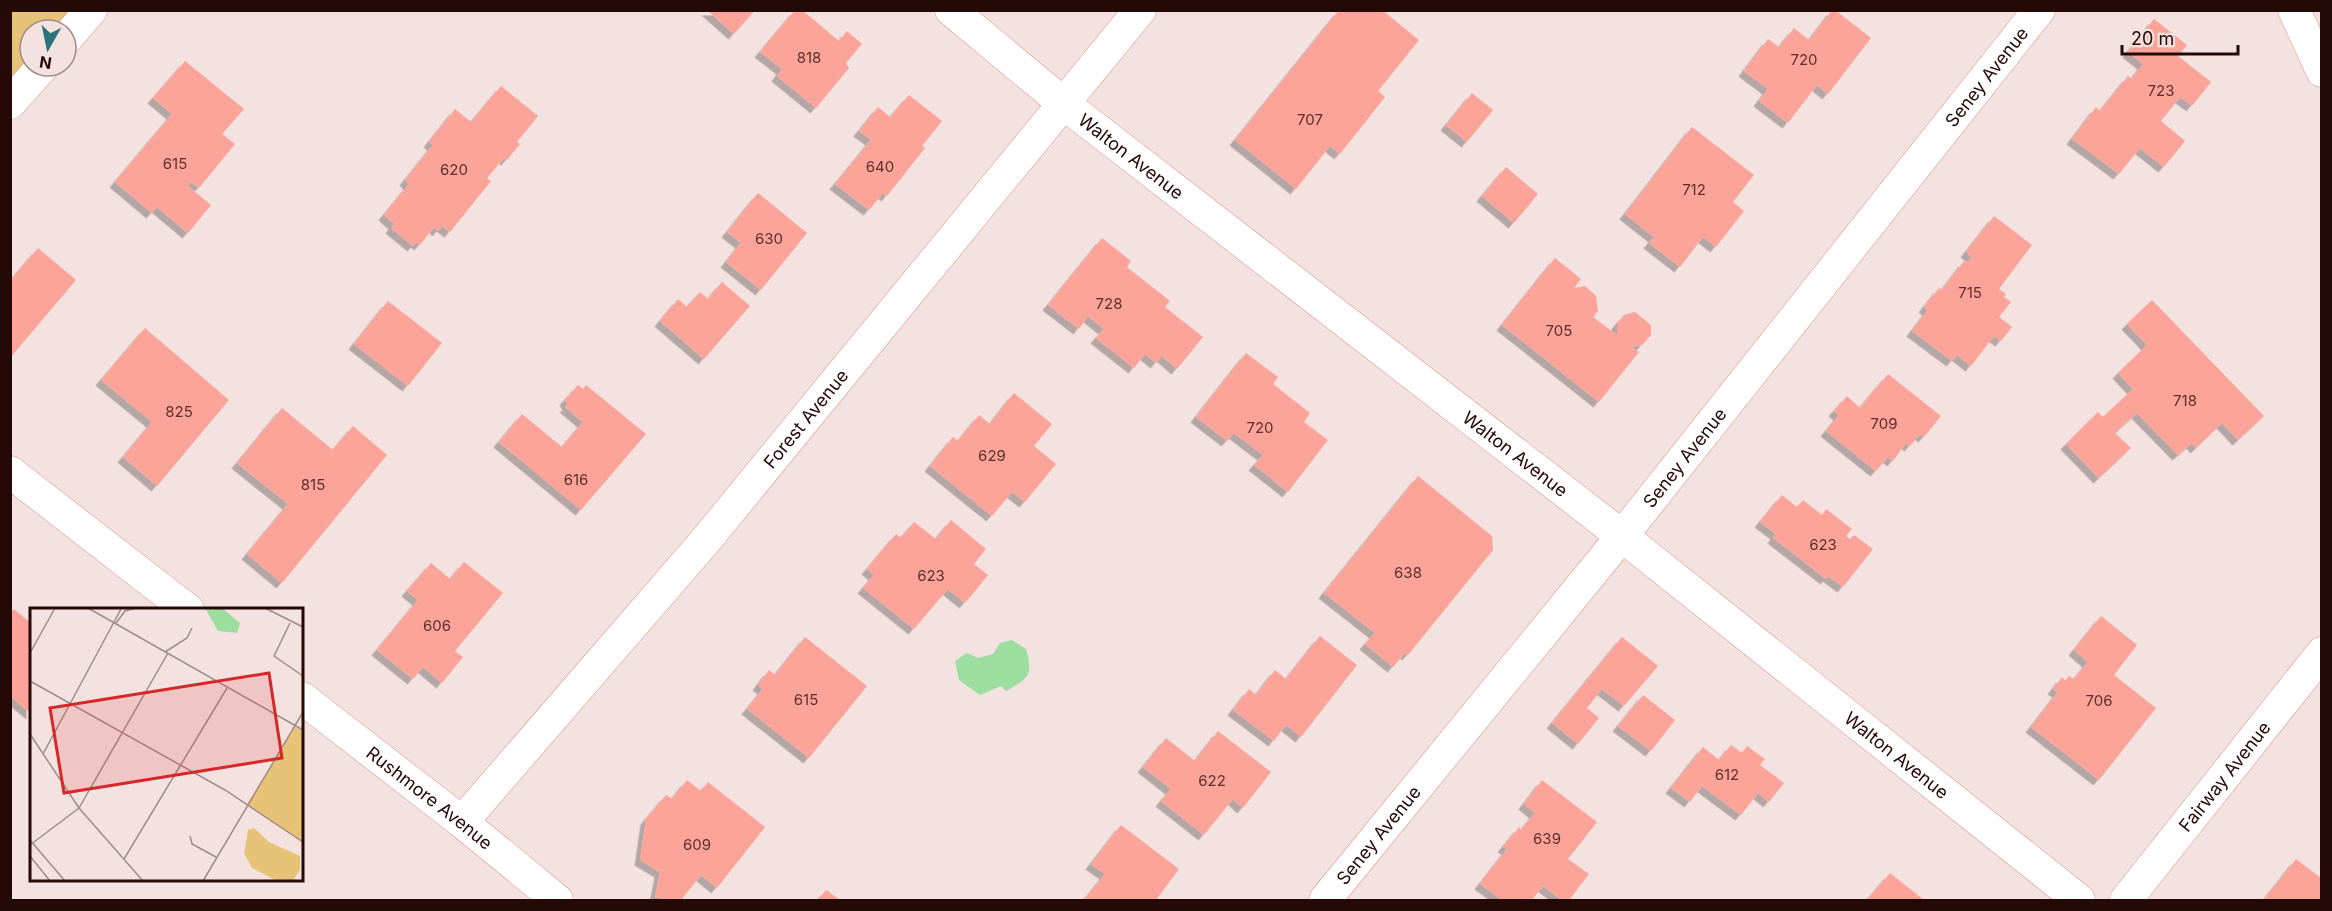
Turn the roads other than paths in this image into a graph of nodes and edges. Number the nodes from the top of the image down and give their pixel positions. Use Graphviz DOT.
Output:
graph roads {
  1 [pos="91,10"];
  2 [pos="951,10"];
  3 [pos="1140,10"];
  4 [pos="2039,10"];
  5 [pos="2294,10"];
  6 [pos="78,25"];
  7 [pos="2322,71"];
  8 [pos="32,78"];
  9 [pos="10,103"];
  10 [pos="1063,103"];
  11 [pos="10,472"];
  12 [pos="1622,536"];
  13 [pos="187,608"];
  14 [pos="2322,653"];
  15 [pos="303,699"];
  16 [pos="462,822"];
  17 [pos="557,900"];
  18 [pos="1325,900"];
  19 [pos="2079,900"];
  20 [pos="2126,900"];
  1 -- 6 [label="street"];
  2 -- 10 [label="street, Walton Avenue"];
  3 -- 10 [label="street, Forest Avenue"];
  4 -- 12 [label="street, Seney Avenue"];
  5 -- 7 [label="street"];
  8 -- 9 [label="street"];
  10 -- 12 [label="street, Walton Avenue"];
  10 -- 16 [label="street, Forest Avenue"];
  11 -- 13 [label="street"];
  12 -- 18 [label="street, Seney Avenue"];
  12 -- 19 [label="street, Walton Avenue"];
  14 -- 20 [label="street, Fairway Avenue"];
  15 -- 16 [label="street, Rushmore Avenue"];
  16 -- 17 [label="street, Rushmore Avenue"];
}
